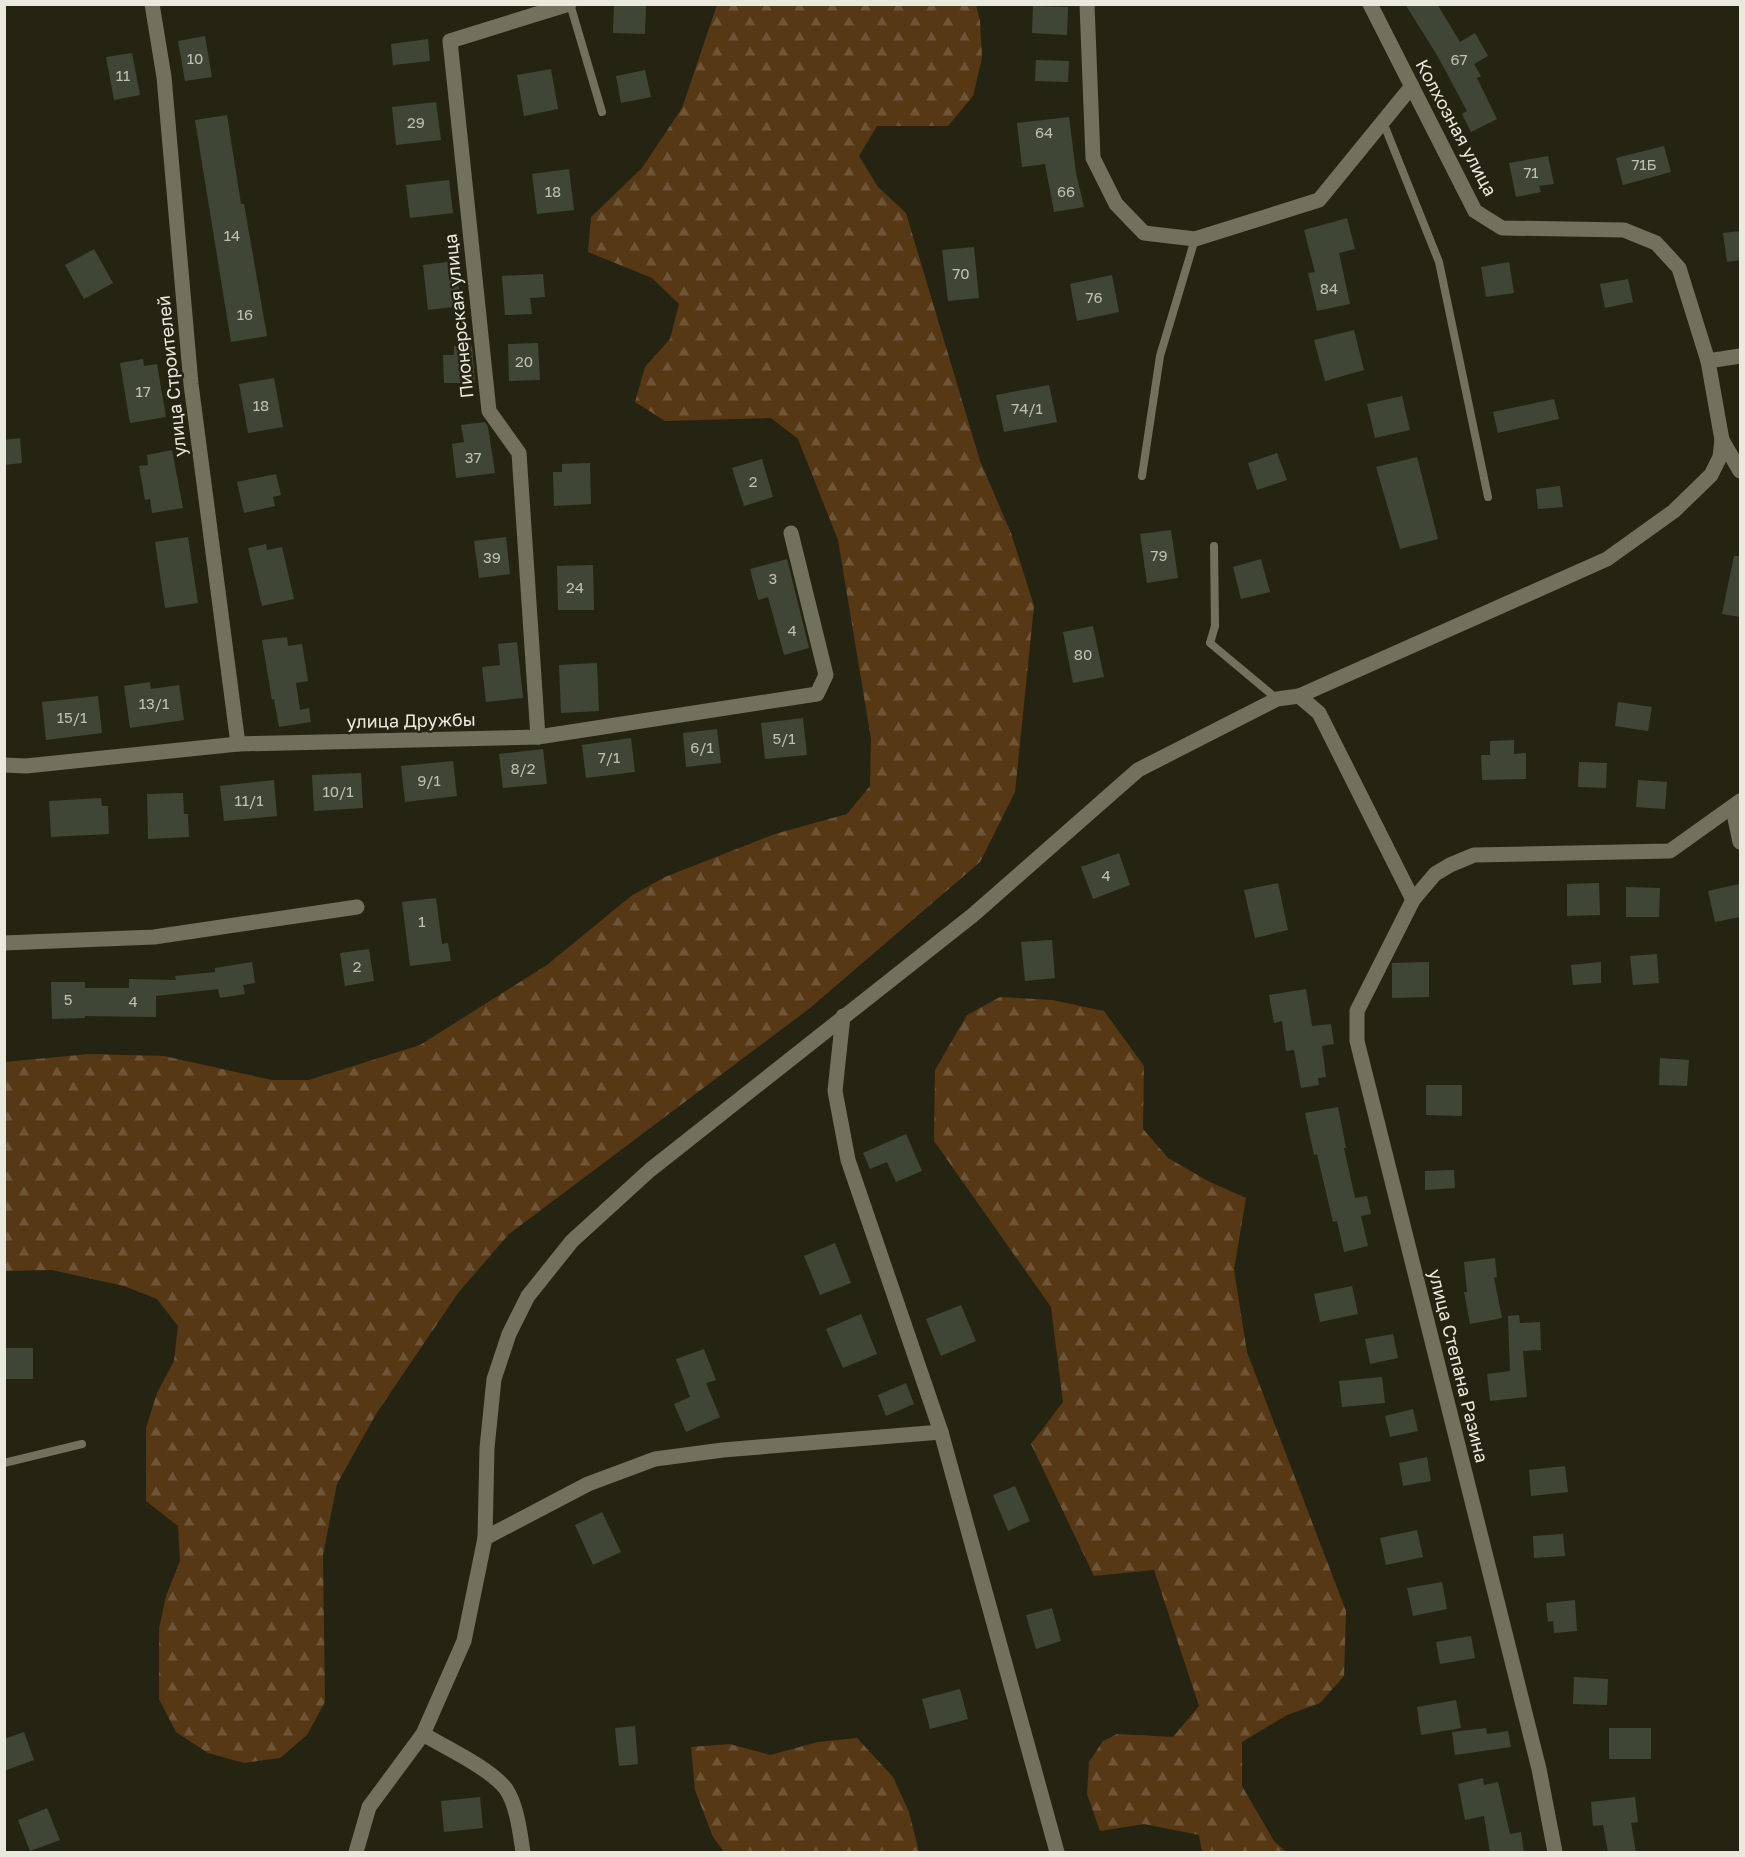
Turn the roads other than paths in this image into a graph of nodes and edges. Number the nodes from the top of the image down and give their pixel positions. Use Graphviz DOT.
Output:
graph roads {
  1 [pos="152,4"];
  2 [pos="569,4"];
  3 [pos="1087,4"];
  4 [pos="1370,4"];
  5 [pos="1412,86"];
  6 [pos="602,112"];
  7 [pos="1383,122"];
  8 [pos="1195,239"];
  9 [pos="1740,356"];
  10 [pos="1708,361"];
  11 [pos="1722,440"];
  12 [pos="1740,471"];
  13 [pos="1142,476"];
  14 [pos="1488,498"];
  15 [pos="791,533"];
  16 [pos="1214,546"];
  17 [pos="1299,696"];
  18 [pos="1276,699"];
  19 [pos="538,738"];
  20 [pos="238,744"];
  21 [pos="4,765"];
  22 [pos="1737,805"];
  23 [pos="1740,842"];
  24 [pos="1413,900"];
  25 [pos="357,907"];
  26 [pos="4,944"];
  27 [pos="843,1016"];
  28 [pos="941,1432"];
  29 [pos="82,1444"];
  30 [pos="4,1463"];
  31 [pos="485,1538"];
  32 [pos="423,1734"];
  33 [pos="356,1852"];
  34 [pos="523,1852"];
  35 [pos="1057,1852"];
  36 [pos="1555,1852"];
  1 -- 20 [label="street, улица Строителей"];
  2 -- 6 [label="lane"];
  2 -- 19 [label="street, Пионерская улица"];
  3 -- 8 [label="street"];
  4 -- 5 [label="street, Колхозная улица"];
  5 -- 7 [label="street"];
  5 -- 10 [label="street, Колхозная улица"];
  7 -- 8 [label="street"];
  7 -- 14 [label="lane"];
  8 -- 13 [label="lane"];
  9 -- 10 [label="street"];
  10 -- 11 [label="street, Колхозная улица"];
  11 -- 12 [label="street"];
  11 -- 17 [label="street"];
  15 -- 19 [label="street, улица Дружбы"];
  16 -- 18 [label="lane"];
  17 -- 18 [label="street"];
  17 -- 24 [label="street"];
  18 -- 27 [label="street"];
  19 -- 20 [label="street, улица Дружбы"];
  20 -- 21 [label="street, улица Дружбы"];
  22 -- 23 [label="street"];
  22 -- 24 [label="street, улица Степана Разина"];
  24 -- 36 [label="street, улица Степана Разина"];
  25 -- 26 [label="street"];
  27 -- 28 [label="street"];
  27 -- 31 [label="street"];
  28 -- 31 [label="street"];
  28 -- 35 [label="street"];
  29 -- 30 [label="lane"];
  31 -- 32 [label="street"];
  32 -- 33 [label="street"];
  32 -- 34 [label="street"];
}
